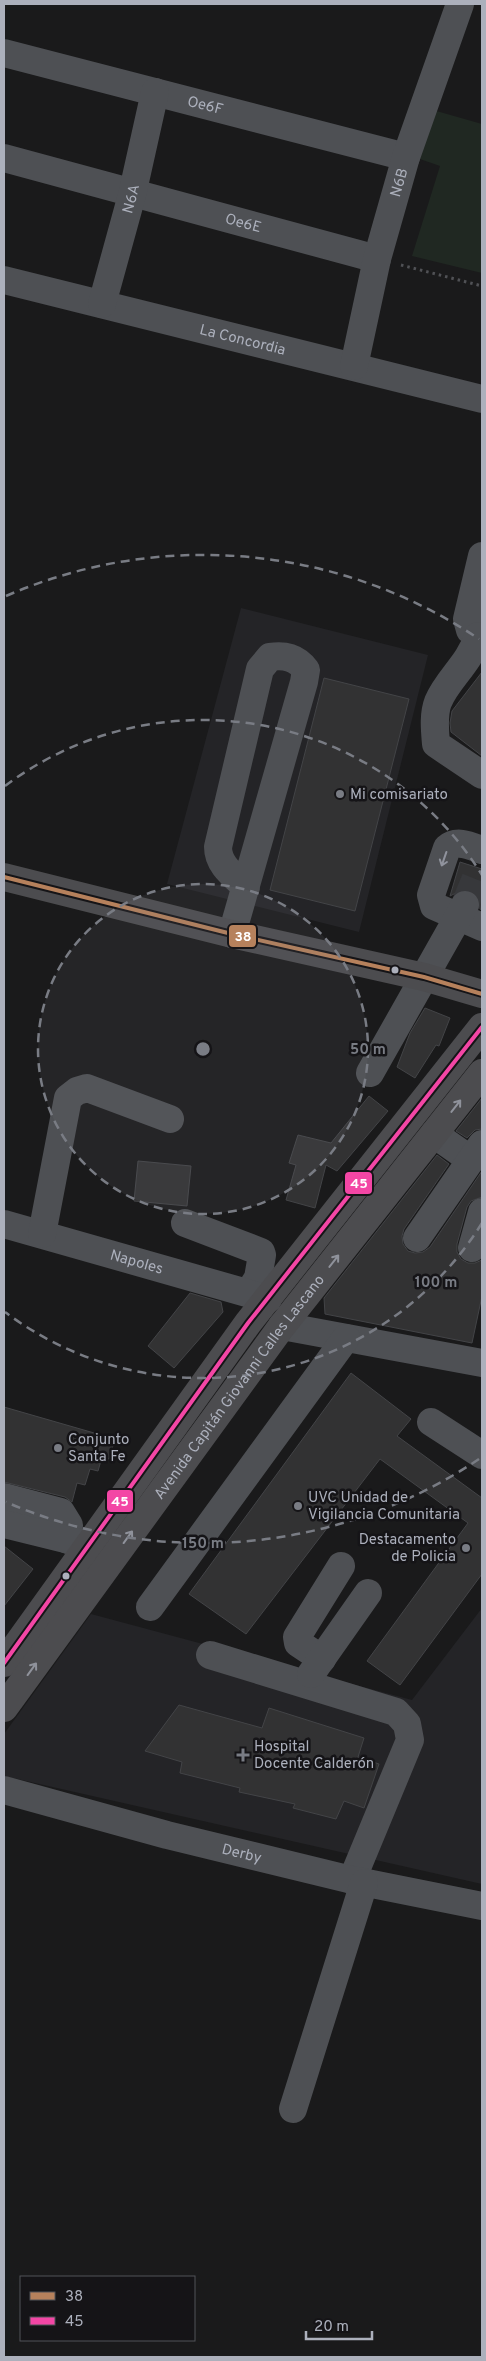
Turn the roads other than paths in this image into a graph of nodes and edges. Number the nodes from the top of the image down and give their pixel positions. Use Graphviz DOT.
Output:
graph roads {
  1 [pos="460,4"];
  2 [pos="4,53"];
  3 [pos="155,92"];
  4 [pos="406,157"];
  5 [pos="4,158"];
  6 [pos="132,195"];
  7 [pos="378,259"];
  8 [pos="4,280"];
  9 [pos="102,304"];
  10 [pos="354,366"];
  11 [pos="482,399"];
  12 [pos="482,556"];
  13 [pos="480,636"];
  14 [pos="482,775"];
  15 [pos="481,860"];
  16 [pos="4,877"];
  17 [pos="246,887"];
  18 [pos="469,916"];
  19 [pos="232,934"];
  20 [pos="424,977"];
  21 [pos="482,994"];
  22 [pos="482,1027"];
  23 [pos="370,1073"];
  24 [pos="482,1073"];
  25 [pos="170,1119"];
  26 [pos="434,1134"];
  27 [pos="477,1152"];
  28 [pos="453,1186"];
  29 [pos="482,1202"];
  30 [pos="482,1212"];
  31 [pos="185,1223"];
  32 [pos="4,1224"];
  33 [pos="42,1234"];
  34 [pos="417,1238"];
  35 [pos="472,1248"];
  36 [pos="258,1296"];
  37 [pos="282,1326"];
  38 [pos="346,1338"];
  39 [pos="482,1363"];
  40 [pos="431,1422"];
  41 [pos="482,1455"];
  42 [pos="4,1497"];
  43 [pos="4,1524"];
  44 [pos="79,1542"];
  45 [pos="341,1566"];
  46 [pos="368,1593"];
  47 [pos="150,1607"];
  48 [pos="210,1655"];
  49 [pos="322,1659"];
  50 [pos="4,1663"];
  51 [pos="306,1684"];
  52 [pos="4,1708"];
  53 [pos="4,1790"];
  54 [pos="358,1881"];
  55 [pos="477,1900"];
  56 [pos="293,2109"];
  1 -- 4 [label="street, N6B"];
  2 -- 3 [label="street, Oe6F"];
  3 -- 4 [label="street, Oe6F"];
  3 -- 6 [label="street, N6A"];
  4 -- 7 [label="street, N6B"];
  5 -- 6 [label="street, Oe6E"];
  6 -- 7 [label="street, Oe6E"];
  6 -- 9 [label="street, N6A"];
  7 -- 10 [label="street, N6B"];
  8 -- 9 [label="street, La Concordia"];
  9 -- 10 [label="street, La Concordia"];
  10 -- 11 [label="street, La Concordia"];
  12 -- 13 [label="street"];
  13 -- 14 [label="street"];
  15 -- 18 [label="street, one-way"];
  16 -- 19 [label="main road"];
  17 -- 17 [label="street"];
  17 -- 19 [label="street"];
  18 -- 20 [label="street"];
  19 -- 20 [label="main road"];
  20 -- 21 [label="main road"];
  20 -- 23 [label="street"];
  22 -- 36 [label="main road, Avenida Capitán Giovanni Calles Lascano"];
  26 -- 24 [label="main road, Avenida Capitán Giovanni Calles Lascano, one-way"];
  25 -- 33 [label="street"];
  26 -- 27 [label="street"];
  37 -- 26 [label="main road, Avenida Capitán Giovanni Calles Lascano, one-way"];
  27 -- 28 [label="street"];
  28 -- 29 [label="street"];
  28 -- 34 [label="street"];
  30 -- 35 [label="street"];
  31 -- 36 [label="street"];
  32 -- 33 [label="street, Napoles"];
  33 -- 36 [label="street, Napoles"];
  36 -- 44 [label="main road, Avenida Capitán Giovanni Calles Lascano"];
  37 -- 38 [label="street"];
  52 -- 37 [label="main road, Avenida Capitán Giovanni Calles Lascano, one-way"];
  38 -- 39 [label="street"];
  38 -- 47 [label="street"];
  40 -- 41 [label="street"];
  42 -- 44 [label="street"];
  43 -- 44 [label="street"];
  44 -- 50 [label="main road, Avenida Capitán Giovanni Calles Lascano"];
  45 -- 49 [label="street"];
  46 -- 49 [label="street"];
  48 -- 51 [label="street"];
  49 -- 51 [label="street"];
  51 -- 54 [label="street"];
  53 -- 54 [label="street, Derby"];
  54 -- 55 [label="street, Derby"];
  54 -- 56 [label="street"];
}
